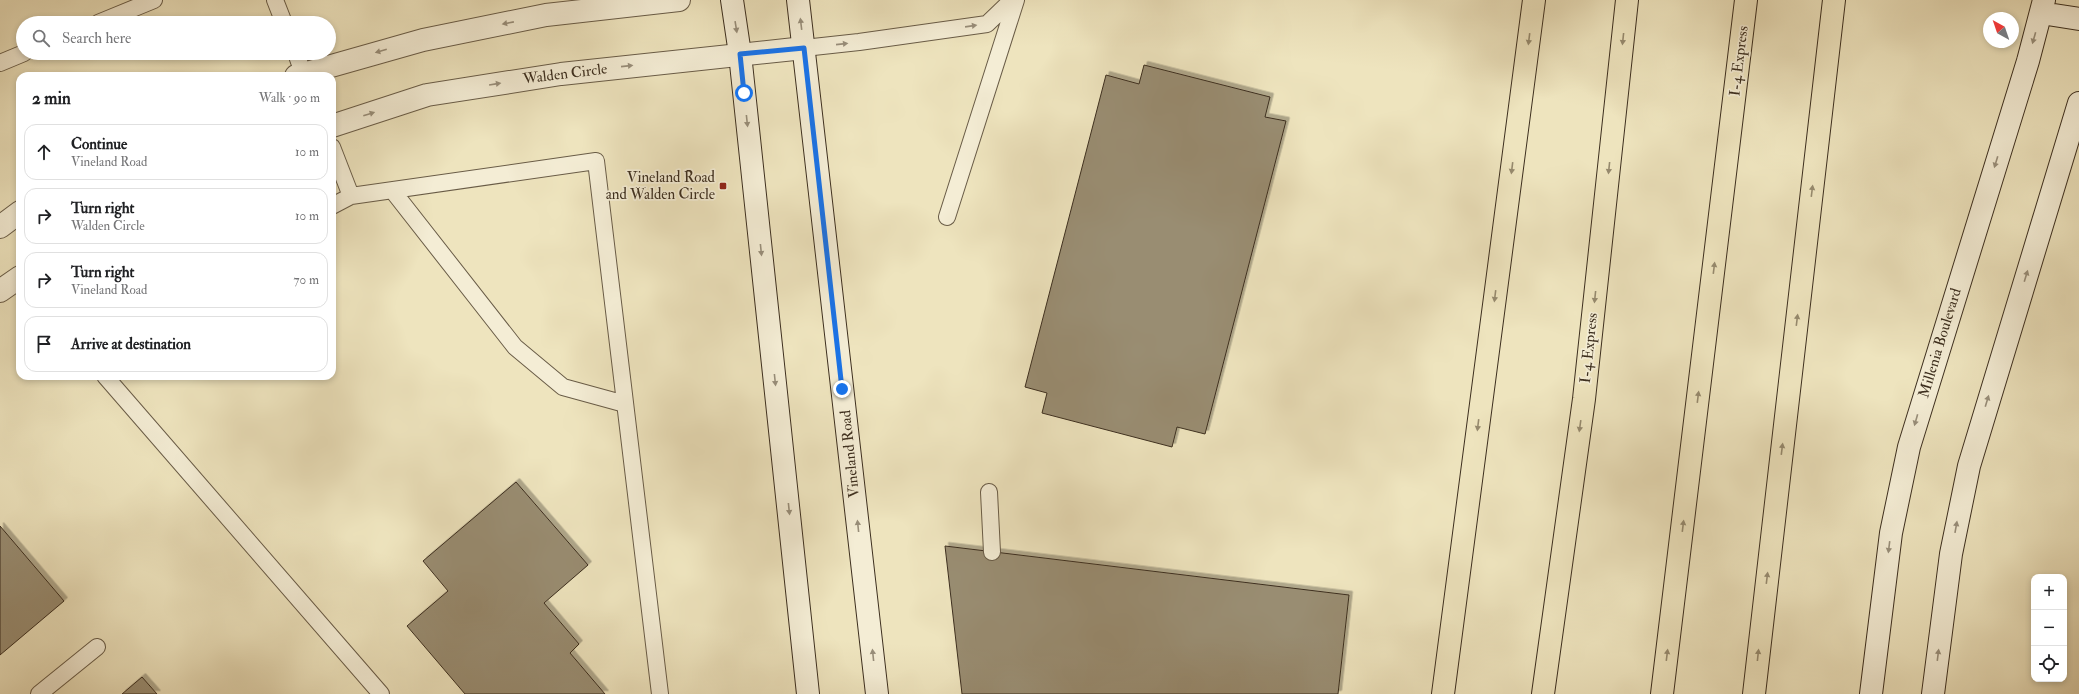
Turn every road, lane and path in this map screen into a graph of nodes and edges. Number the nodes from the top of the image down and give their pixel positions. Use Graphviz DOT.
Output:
graph roads {
  1 [pos="154,0"];
  2 [pos="275,0"];
  3 [pos="679,0"];
  4 [pos="732,0"];
  5 [pos="798,0"];
  6 [pos="1012,0"];
  7 [pos="1016,0"];
  8 [pos="1534,0"];
  9 [pos="1627,0"];
  10 [pos="1746,0"];
  11 [pos="1834,0"];
  12 [pos="2043,7"];
  13 [pos="115,16"];
  14 [pos="281,16"];
  15 [pos="2079,19"];
  16 [pos="804,48"];
  17 [pos="740,54"];
  18 [pos="16,56"];
  19 [pos="298,60"];
  20 [pos="0,63"];
  21 [pos="300,72"];
  22 [pos="311,72"];
  23 [pos="2079,103"];
  24 [pos="336,125"];
  25 [pos="336,157"];
  26 [pos="392,190"];
  27 [pos="351,196"];
  28 [pos="336,204"];
  29 [pos="16,215"];
  30 [pos="947,217"];
  31 [pos="0,227"];
  32 [pos="16,280"];
  33 [pos="0,292"];
  34 [pos="109,380"];
  35 [pos="625,404"];
  36 [pos="989,492"];
  37 [pos="992,552"];
  38 [pos="97,647"];
  39 [pos="39,694"];
  40 [pos="381,694"];
  41 [pos="660,694"];
  42 [pos="808,694"];
  43 [pos="877,694"];
  44 [pos="1443,694"];
  45 [pos="1543,694"];
  46 [pos="1662,694"];
  47 [pos="1754,694"];
  48 [pos="1871,694"];
  49 [pos="1933,694"];
  1 -- 13 [label="lane"];
  2 -- 14 [label="lane"];
  3 -- 22 [label="street, one-way"];
  4 -- 17 [label="street, one-way"];
  16 -- 5 [label="street, Vineland Road, one-way"];
  16 -- 6 [label="lane, one-way"];
  7 -- 30 [label="lane"];
  8 -- 44 [label="highway, one-way"];
  9 -- 45 [label="highway, I-4 Express, one-way"];
  46 -- 10 [label="highway, I-4 Express, one-way"];
  47 -- 11 [label="highway, one-way"];
  12 -- 15 [label="street"];
  12 -- 48 [label="street, Millenia Boulevard, one-way"];
  16 -- 17 [label="street, Walden Circle"];
  43 -- 16 [label="street, Vineland Road, one-way"];
  24 -- 17 [label="street, Walden Circle, one-way"];
  17 -- 42 [label="street, one-way"];
  18 -- 20 [label="lane"];
  19 -- 21 [label="lane"];
  49 -- 23 [label="street, one-way"];
  25 -- 27 [label="lane"];
  26 -- 27 [label="lane"];
  26 -- 35 [label="lane"];
  26 -- 35 [label="lane"];
  27 -- 28 [label="lane"];
  29 -- 31 [label="street"];
  32 -- 33 [label="street"];
  34 -- 40 [label="lane"];
  35 -- 41 [label="lane"];
  36 -- 37 [label="lane"];
  38 -- 39 [label="lane"];
}
